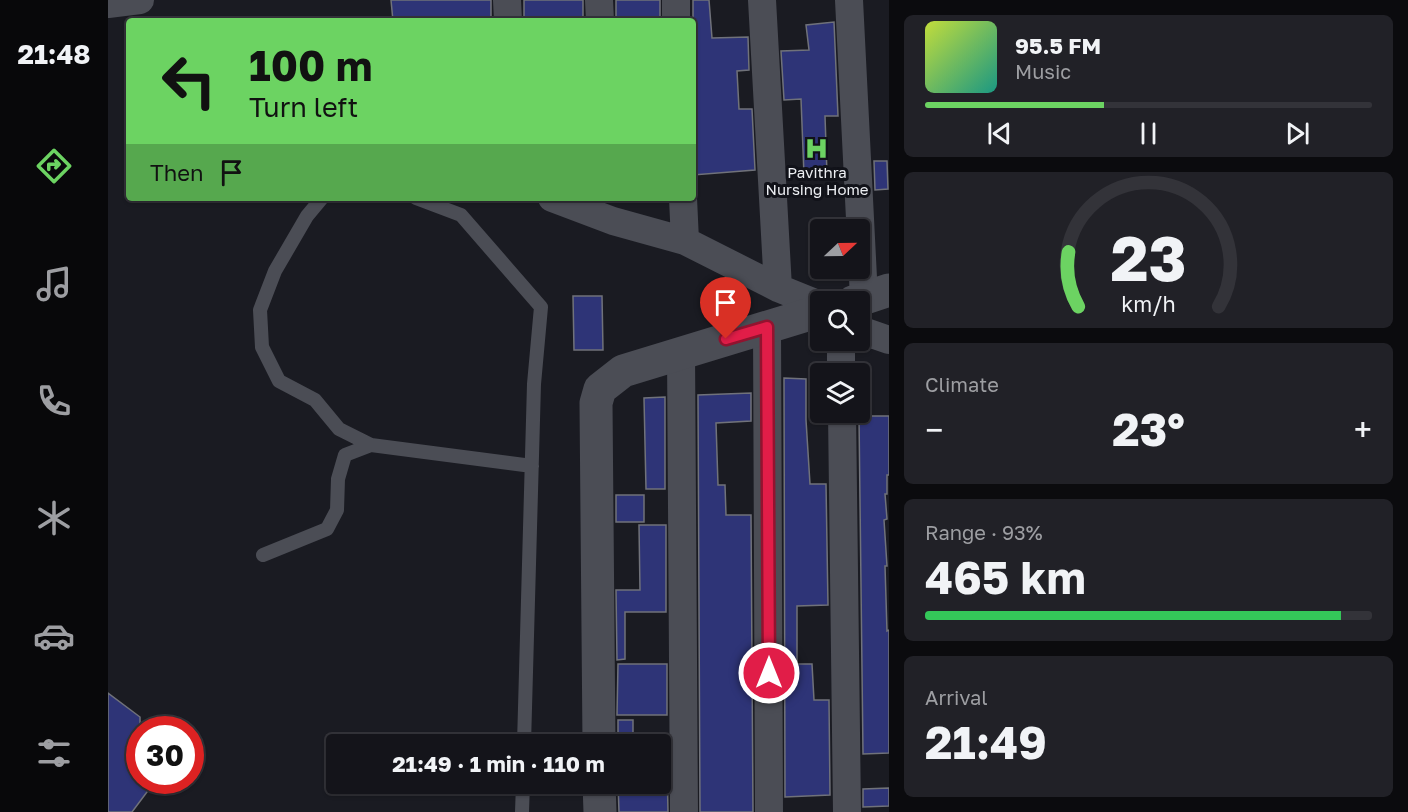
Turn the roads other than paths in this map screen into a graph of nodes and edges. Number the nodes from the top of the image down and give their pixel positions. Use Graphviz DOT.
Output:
graph roads {
  1 [pos="140,0"];
  2 [pos="507,0"];
  3 [pos="599,0"];
  4 [pos="676,0"];
  5 [pos="762,0"];
  6 [pos="849,0"];
  7 [pos="108,4"];
  8 [pos="508,18"];
  9 [pos="600,18"];
  10 [pos="676,18"];
  11 [pos="320,201"];
  12 [pos="424,201"];
  13 [pos="568,201"];
  14 [pos="683,201"];
  15 [pos="612,209"];
  16 [pos="685,241"];
  17 [pos="778,288"];
  18 [pos="869,291"];
  19 [pos="810,307"];
  20 [pos="810,314"];
  21 [pos="767,327"];
  22 [pos="870,333"];
  23 [pos="889,340"];
  24 [pos="681,352"];
  25 [pos="842,423"];
  26 [pos="371,446"];
  27 [pos="532,466"];
  28 [pos="262,555"];
  29 [pos="524,734"];
  30 [pos="599,734"];
  31 [pos="523,794"];
  32 [pos="599,794"];
  33 [pos="522,812"];
  34 [pos="600,812"];
  35 [pos="684,812"];
  36 [pos="770,812"];
  37 [pos="848,812"];
  1 -- 7 [label="street"];
  2 -- 8 [label="street"];
  3 -- 9 [label="street"];
  4 -- 10 [label="street"];
  5 -- 17 [label="street"];
  6 -- 18 [label="street"];
  11 -- 26 [label="lane"];
  12 -- 27 [label="lane"];
  13 -- 15 [label="street"];
  14 -- 16 [label="street"];
  15 -- 16 [label="street"];
  16 -- 17 [label="street"];
  17 -- 19 [label="street"];
  20 -- 21 [label="street"];
  21 -- 24 [label="street"];
  21 -- 36 [label="street"];
  22 -- 23 [label="street"];
  24 -- 30 [label="street"];
  24 -- 35 [label="street"];
  25 -- 37 [label="street"];
  26 -- 27 [label="lane"];
  26 -- 28 [label="lane"];
  27 -- 29 [label="lane"];
  31 -- 33 [label="lane"];
  32 -- 34 [label="street"];
}
